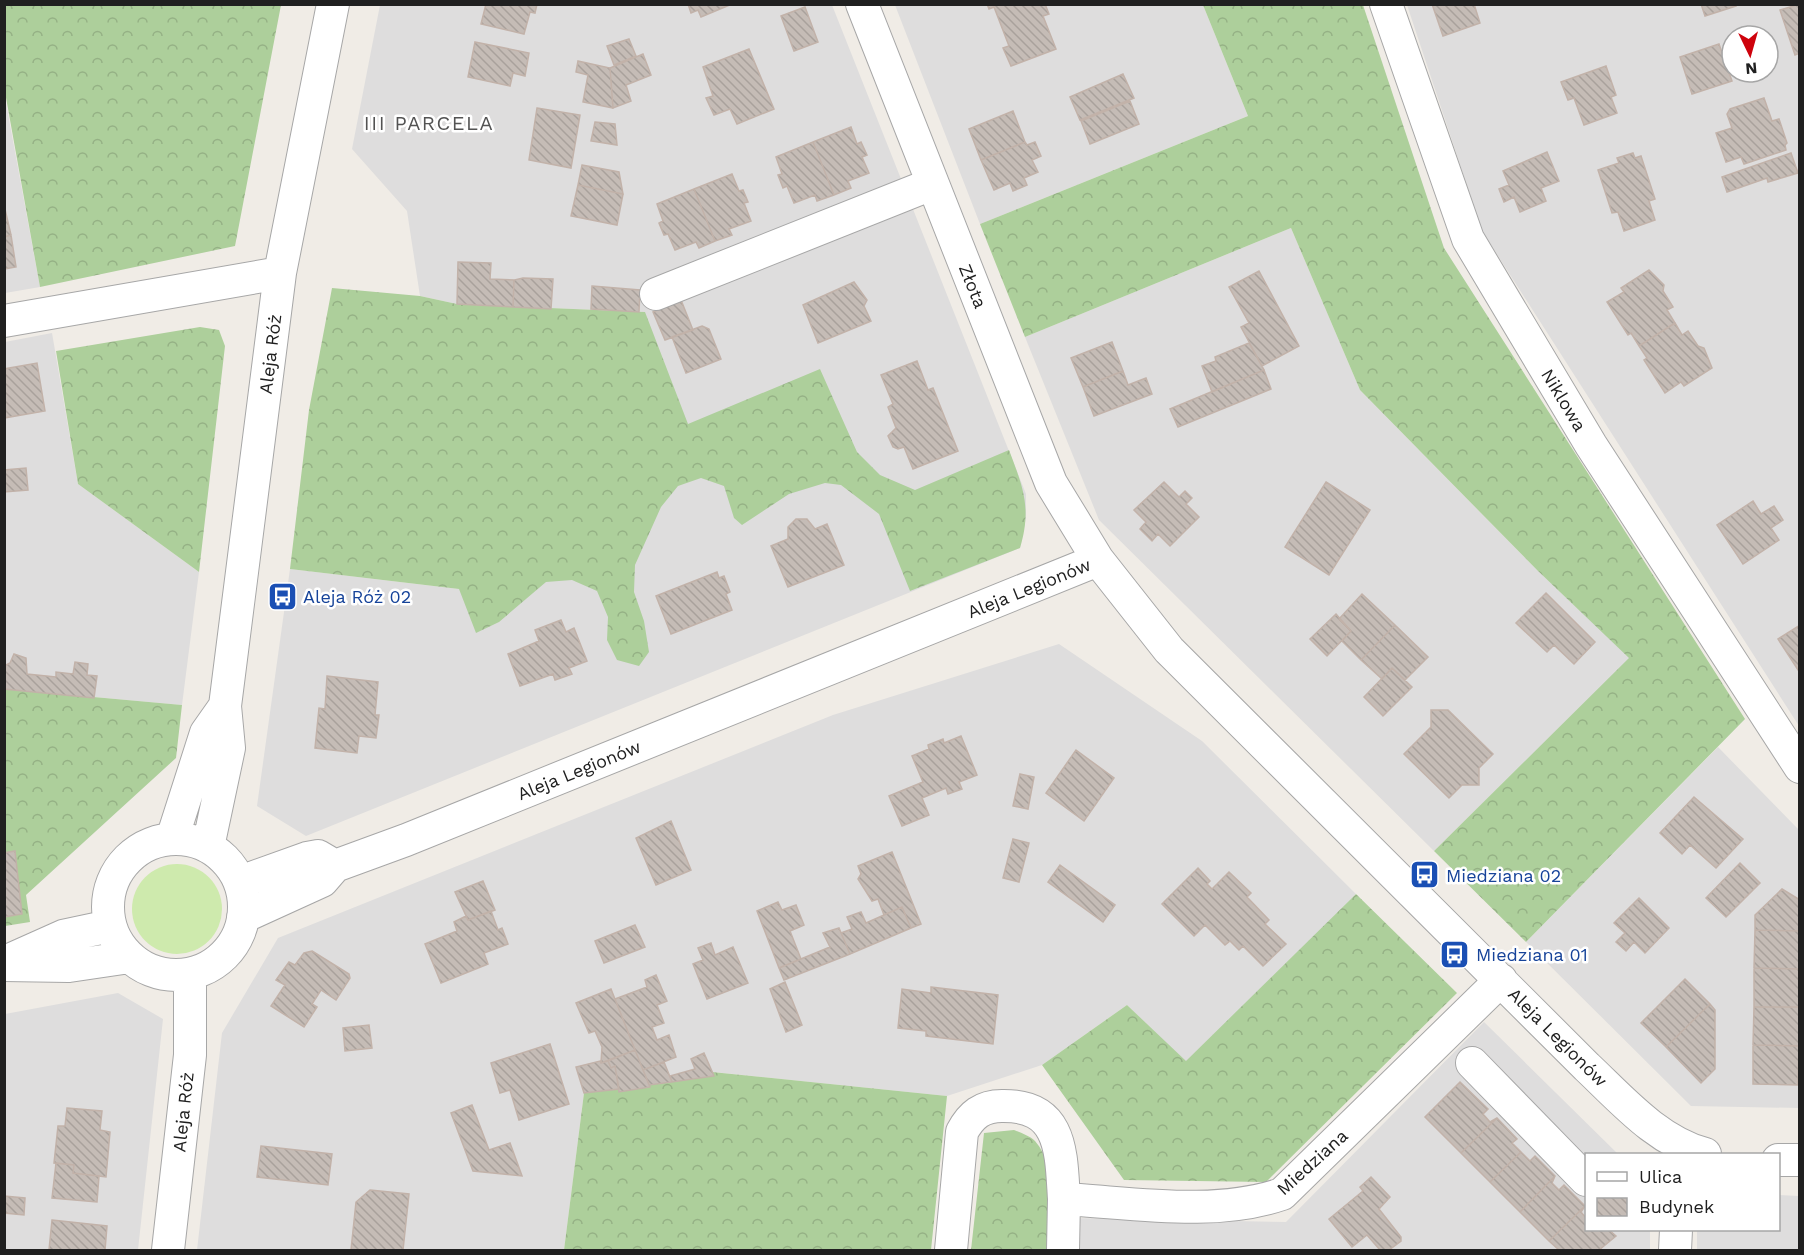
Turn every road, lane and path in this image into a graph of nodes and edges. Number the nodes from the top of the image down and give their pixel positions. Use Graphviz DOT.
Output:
graph roads {
  1 [pos="333,4"];
  2 [pos="862,4"];
  3 [pos="1386,4"];
  4 [pos="932,184"];
  5 [pos="280,273"];
  6 [pos="656,294"];
  7 [pos="4,321"];
  8 [pos="1098,560"];
  9 [pos="225,706"];
  10 [pos="1800,767"];
  11 [pos="172,839"];
  12 [pos="208,847"];
  13 [pos="335,866"];
  14 [pos="240,882"];
  15 [pos="243,917"];
  16 [pos="110,926"];
  17 [pos="130,957"];
  18 [pos="4,964"];
  19 [pos="190,974"];
  20 [pos="1501,980"];
  21 [pos="1472,1063"];
  22 [pos="1687,1151"];
  23 [pos="1780,1160"];
  24 [pos="1800,1160"];
  25 [pos="1585,1178"];
  26 [pos="1065,1199"];
  27 [pos="1676,1231"];
  28 [pos="168,1251"];
  29 [pos="951,1251"];
  30 [pos="1063,1251"];
  31 [pos="1676,1251"];
  1 -- 5 [label="street, Aleja Róż"];
  2 -- 4 [label="street, Złota"];
  3 -- 10 [label="street, Niklowa"];
  4 -- 6 [label="street"];
  4 -- 8 [label="street, Złota"];
  5 -- 7 [label="street"];
  5 -- 9 [label="street, Aleja Róż"];
  8 -- 13 [label="street, Aleja Legionów"];
  8 -- 20 [label="street, Aleja Legionów"];
  9 -- 11 [label="street, Aleja Róż"];
  9 -- 12 [label="street, Aleja Róż"];
  11 -- 12 [label="street"];
  11 -- 16 [label="street"];
  12 -- 14 [label="street"];
  13 -- 14 [label="street"];
  13 -- 15 [label="street, Aleja Legionów"];
  14 -- 15 [label="street"];
  15 -- 19 [label="street"];
  16 -- 17 [label="street"];
  16 -- 18 [label="street"];
  17 -- 18 [label="street"];
  17 -- 19 [label="street"];
  19 -- 28 [label="street, Aleja Róż"];
  20 -- 22 [label="street, Aleja Legionów"];
  20 -- 26 [label="street, Miedziana"];
  21 -- 25 [label="street"];
  23 -- 24 [label="street"];
  26 -- 29 [label="street"];
  26 -- 30 [label="street"];
  27 -- 31 [label="street"];
}
